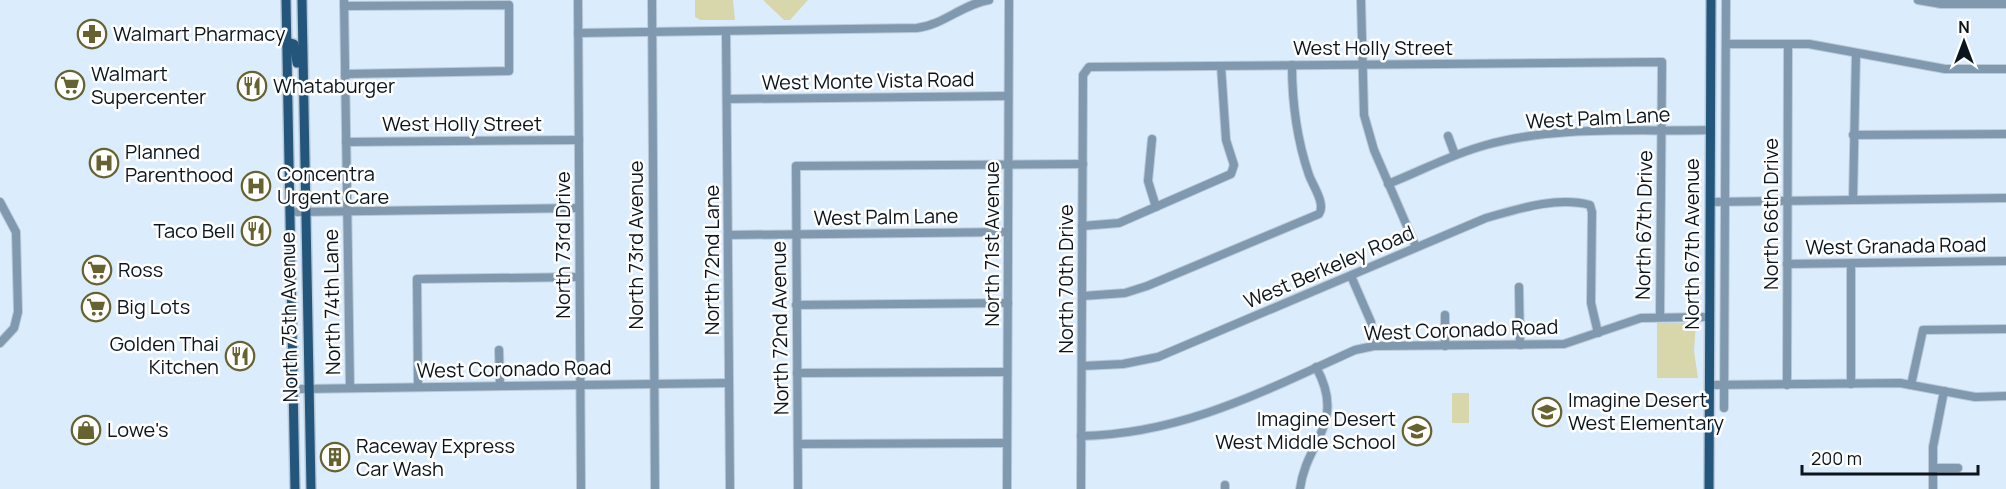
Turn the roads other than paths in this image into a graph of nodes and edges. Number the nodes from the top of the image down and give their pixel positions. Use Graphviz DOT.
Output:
graph roads {
  1 [pos="286,0"];
  2 [pos="302,0"];
  3 [pos="578,0"];
  4 [pos="652,0"];
  5 [pos="989,0"];
  6 [pos="1009,0"];
  7 [pos="1361,0"];
  8 [pos="1711,0"];
  9 [pos="1726,0"];
  10 [pos="1918,0"];
  11 [pos="1963,2"];
  12 [pos="344,3"];
  13 [pos="2006,4"];
  14 [pos="302,12"];
  15 [pos="726,31"];
  16 [pos="651,32"];
  17 [pos="578,33"];
  18 [pos="286,42"];
  19 [pos="1726,44"];
  20 [pos="1788,44"];
  21 [pos="1856,52"];
  22 [pos="1662,62"];
  23 [pos="1292,65"];
  24 [pos="1362,65"];
  25 [pos="1221,66"];
  26 [pos="2006,69"];
  27 [pos="1085,70"];
  28 [pos="345,74"];
  29 [pos="1008,96"];
  30 [pos="727,99"];
  31 [pos="304,125"];
  32 [pos="1710,130"];
  33 [pos="1662,131"];
  34 [pos="2006,134"];
  35 [pos="1853,135"];
  36 [pos="1448,136"];
  37 [pos="1152,139"];
  38 [pos="579,140"];
  39 [pos="346,142"];
  40 [pos="1455,155"];
  41 [pos="1083,164"];
  42 [pos="1008,165"];
  43 [pos="1388,184"];
  44 [pos="2006,198"];
  45 [pos="1853,200"];
  46 [pos="1710,201"];
  47 [pos="1725,201"];
  48 [pos="1787,201"];
  49 [pos="0,202"];
  50 [pos="1156,207"];
  51 [pos="579,208"];
  52 [pos="348,211"];
  53 [pos="301,212"];
  54 [pos="3,214"];
  55 [pos="1082,226"];
  56 [pos="1008,232"];
  57 [pos="728,235"];
  58 [pos="796,235"];
  59 [pos="1416,248"];
  60 [pos="2006,261"];
  61 [pos="1787,264"];
  62 [pos="1851,264"];
  63 [pos="1351,276"];
  64 [pos="579,277"];
  65 [pos="1519,287"];
  66 [pos="1083,296"];
  67 [pos="1008,303"];
  68 [pos="796,305"];
  69 [pos="1445,315"];
  70 [pos="1660,317"];
  71 [pos="1709,317"];
  72 [pos="2006,329"];
  73 [pos="1598,333"];
  74 [pos="0,343"];
  75 [pos="1520,345"];
  76 [pos="1374,346"];
  77 [pos="1445,346"];
  78 [pos="500,350"];
  79 [pos="1082,366"];
  80 [pos="1316,367"];
  81 [pos="1007,372"];
  82 [pos="797,373"];
  83 [pos="729,383"];
  84 [pos="653,384"];
  85 [pos="1851,384"];
  86 [pos="580,385"];
  87 [pos="1709,385"];
  88 [pos="1724,385"];
  89 [pos="1787,385"];
  90 [pos="1911,385"];
  91 [pos="500,386"];
  92 [pos="418,387"];
  93 [pos="304,388"];
  94 [pos="350,388"];
  95 [pos="1944,391"];
  96 [pos="2006,396"];
  97 [pos="1724,408"];
  98 [pos="1082,436"];
  99 [pos="1007,442"];
  100 [pos="798,444"];
  101 [pos="1933,468"];
  102 [pos="1958,468"];
  103 [pos="295,489"];
  104 [pos="311,489"];
  105 [pos="581,489"];
  106 [pos="655,489"];
  107 [pos="730,489"];
  108 [pos="798,489"];
  109 [pos="1007,489"];
  110 [pos="1081,489"];
  111 [pos="1300,489"];
  112 [pos="1709,489"];
  113 [pos="1933,489"];
  1 -- 18 [label="main road, North 75th Avenue"];
  2 -- 14 [label="main road, North 75th Avenue"];
  3 -- 17 [label="street, North 73rd Drive"];
  4 -- 16 [label="street, North 73rd Avenue"];
  5 -- 15 [label="street"];
  6 -- 29 [label="street, North 71st Avenue"];
  7 -- 24 [label="street"];
  8 -- 32 [label="main road, North 67th Avenue"];
  9 -- 19 [label="street, North 67th Avenue"];
  10 -- 11 [label="street"];
  11 -- 13 [label="street"];
  12 -- 28 [label="street, North 74th Lane"];
  12 -- 28 [label="street"];
  14 -- 18 [label="main road"];
  14 -- 31 [label="main road, North 75th Avenue"];
  15 -- 16 [label="street"];
  15 -- 30 [label="street, North 72nd Lane"];
  16 -- 17 [label="street"];
  16 -- 84 [label="street, North 73rd Avenue"];
  17 -- 38 [label="street, North 73rd Drive"];
  18 -- 31 [label="main road"];
  18 -- 103 [label="main road, North 75th Avenue"];
  19 -- 20 [label="street"];
  19 -- 47 [label="street, North 67th Avenue"];
  20 -- 21 [label="street"];
  20 -- 48 [label="street, North 66th Drive"];
  21 -- 26 [label="street"];
  21 -- 35 [label="street"];
  22 -- 24 [label="street, West Holly Street"];
  22 -- 33 [label="street, North 67th Drive"];
  23 -- 24 [label="street, West Holly Street"];
  23 -- 25 [label="street, West Holly Street"];
  23 -- 66 [label="street"];
  24 -- 43 [label="street"];
  25 -- 27 [label="street, West Holly Street"];
  25 -- 50 [label="street"];
  27 -- 41 [label="street, North 70th Drive"];
  28 -- 39 [label="street, North 74th Lane"];
  29 -- 30 [label="street, West Monte Vista Road"];
  29 -- 42 [label="street, North 71st Avenue"];
  30 -- 57 [label="street, North 72nd Lane"];
  31 -- 53 [label="main road, North 75th Avenue"];
  32 -- 33 [label="street, West Palm Lane"];
  32 -- 46 [label="main road, North 67th Avenue"];
  33 -- 40 [label="street, West Palm Lane"];
  33 -- 70 [label="street, North 67th Drive"];
  34 -- 35 [label="street"];
  35 -- 45 [label="street"];
  36 -- 40 [label="street"];
  37 -- 50 [label="street"];
  38 -- 39 [label="street, West Holly Street"];
  38 -- 51 [label="street, North 73rd Drive"];
  39 -- 52 [label="street, North 74th Lane"];
  40 -- 43 [label="street, West Palm Lane"];
  41 -- 42 [label="street"];
  41 -- 55 [label="street, North 70th Drive"];
  42 -- 56 [label="street, North 71st Avenue"];
  42 -- 58 [label="street, North 72nd Avenue"];
  43 -- 59 [label="street"];
  44 -- 45 [label="street"];
  45 -- 48 [label="street"];
  46 -- 47 [label="street"];
  46 -- 71 [label="main road, North 67th Avenue"];
  47 -- 48 [label="street"];
  47 -- 88 [label="street, North 67th Avenue"];
  48 -- 61 [label="street, North 66th Drive"];
  49 -- 54 [label="street"];
  50 -- 55 [label="street"];
  51 -- 52 [label="street"];
  51 -- 64 [label="street, North 73rd Drive"];
  52 -- 53 [label="street"];
  52 -- 94 [label="street, North 74th Lane"];
  53 -- 93 [label="main road, North 75th Avenue"];
  54 -- 74 [label="street"];
  55 -- 66 [label="street, North 70th Drive"];
  56 -- 58 [label="street, West Palm Lane"];
  56 -- 67 [label="street, North 71st Avenue"];
  57 -- 58 [label="street, West Palm Lane"];
  57 -- 83 [label="street, North 72nd Lane"];
  58 -- 68 [label="street, North 72nd Avenue"];
  59 -- 63 [label="street, West Berkeley Road"];
  59 -- 73 [label="street, West Berkeley Road"];
  60 -- 62 [label="street, West Granada Road"];
  61 -- 62 [label="street, West Granada Road"];
  61 -- 89 [label="street, North 66th Drive"];
  62 -- 85 [label="street"];
  63 -- 76 [label="street"];
  63 -- 79 [label="street, West Berkeley Road"];
  64 -- 86 [label="street, North 73rd Drive"];
  64 -- 92 [label="street"];
  65 -- 75 [label="street"];
  66 -- 79 [label="street, North 70th Drive"];
  67 -- 68 [label="street"];
  67 -- 81 [label="street, North 71st Avenue"];
  68 -- 82 [label="street, North 72nd Avenue"];
  69 -- 77 [label="street"];
  70 -- 71 [label="street, West Coronado Road"];
  70 -- 73 [label="street, West Coronado Road"];
  71 -- 87 [label="main road, North 67th Avenue"];
  72 -- 90 [label="street"];
  73 -- 75 [label="street, West Coronado Road"];
  75 -- 77 [label="street, West Coronado Road"];
  76 -- 77 [label="street, West Coronado Road"];
  76 -- 80 [label="street, West Coronado Road"];
  78 -- 91 [label="street"];
  79 -- 98 [label="street, North 70th Drive"];
  80 -- 98 [label="street, West Coronado Road"];
  80 -- 111 [label="street"];
  81 -- 82 [label="street"];
  81 -- 99 [label="street, North 71st Avenue"];
  82 -- 100 [label="street, North 72nd Avenue"];
  83 -- 84 [label="street, West Coronado Road"];
  83 -- 107 [label="street, North 72nd Lane"];
  84 -- 86 [label="street, West Coronado Road"];
  84 -- 106 [label="street, North 73rd Avenue"];
  85 -- 89 [label="street"];
  85 -- 90 [label="street"];
  86 -- 91 [label="street, West Coronado Road"];
  86 -- 105 [label="street, North 73rd Drive"];
  87 -- 88 [label="street"];
  87 -- 112 [label="main road, North 67th Avenue"];
  88 -- 89 [label="street"];
  88 -- 97 [label="street, North 67th Avenue"];
  90 -- 95 [label="street"];
  91 -- 92 [label="street, West Coronado Road"];
  92 -- 94 [label="street, West Coronado Road"];
  93 -- 94 [label="street, West Coronado Road"];
  93 -- 104 [label="main road, North 75th Avenue"];
  95 -- 96 [label="street"];
  95 -- 101 [label="street"];
  98 -- 110 [label="street, North 70th Drive"];
  99 -- 100 [label="street"];
  99 -- 109 [label="street, North 71st Avenue"];
  100 -- 108 [label="street, North 72nd Avenue"];
  101 -- 102 [label="street"];
  101 -- 113 [label="street"];
}
